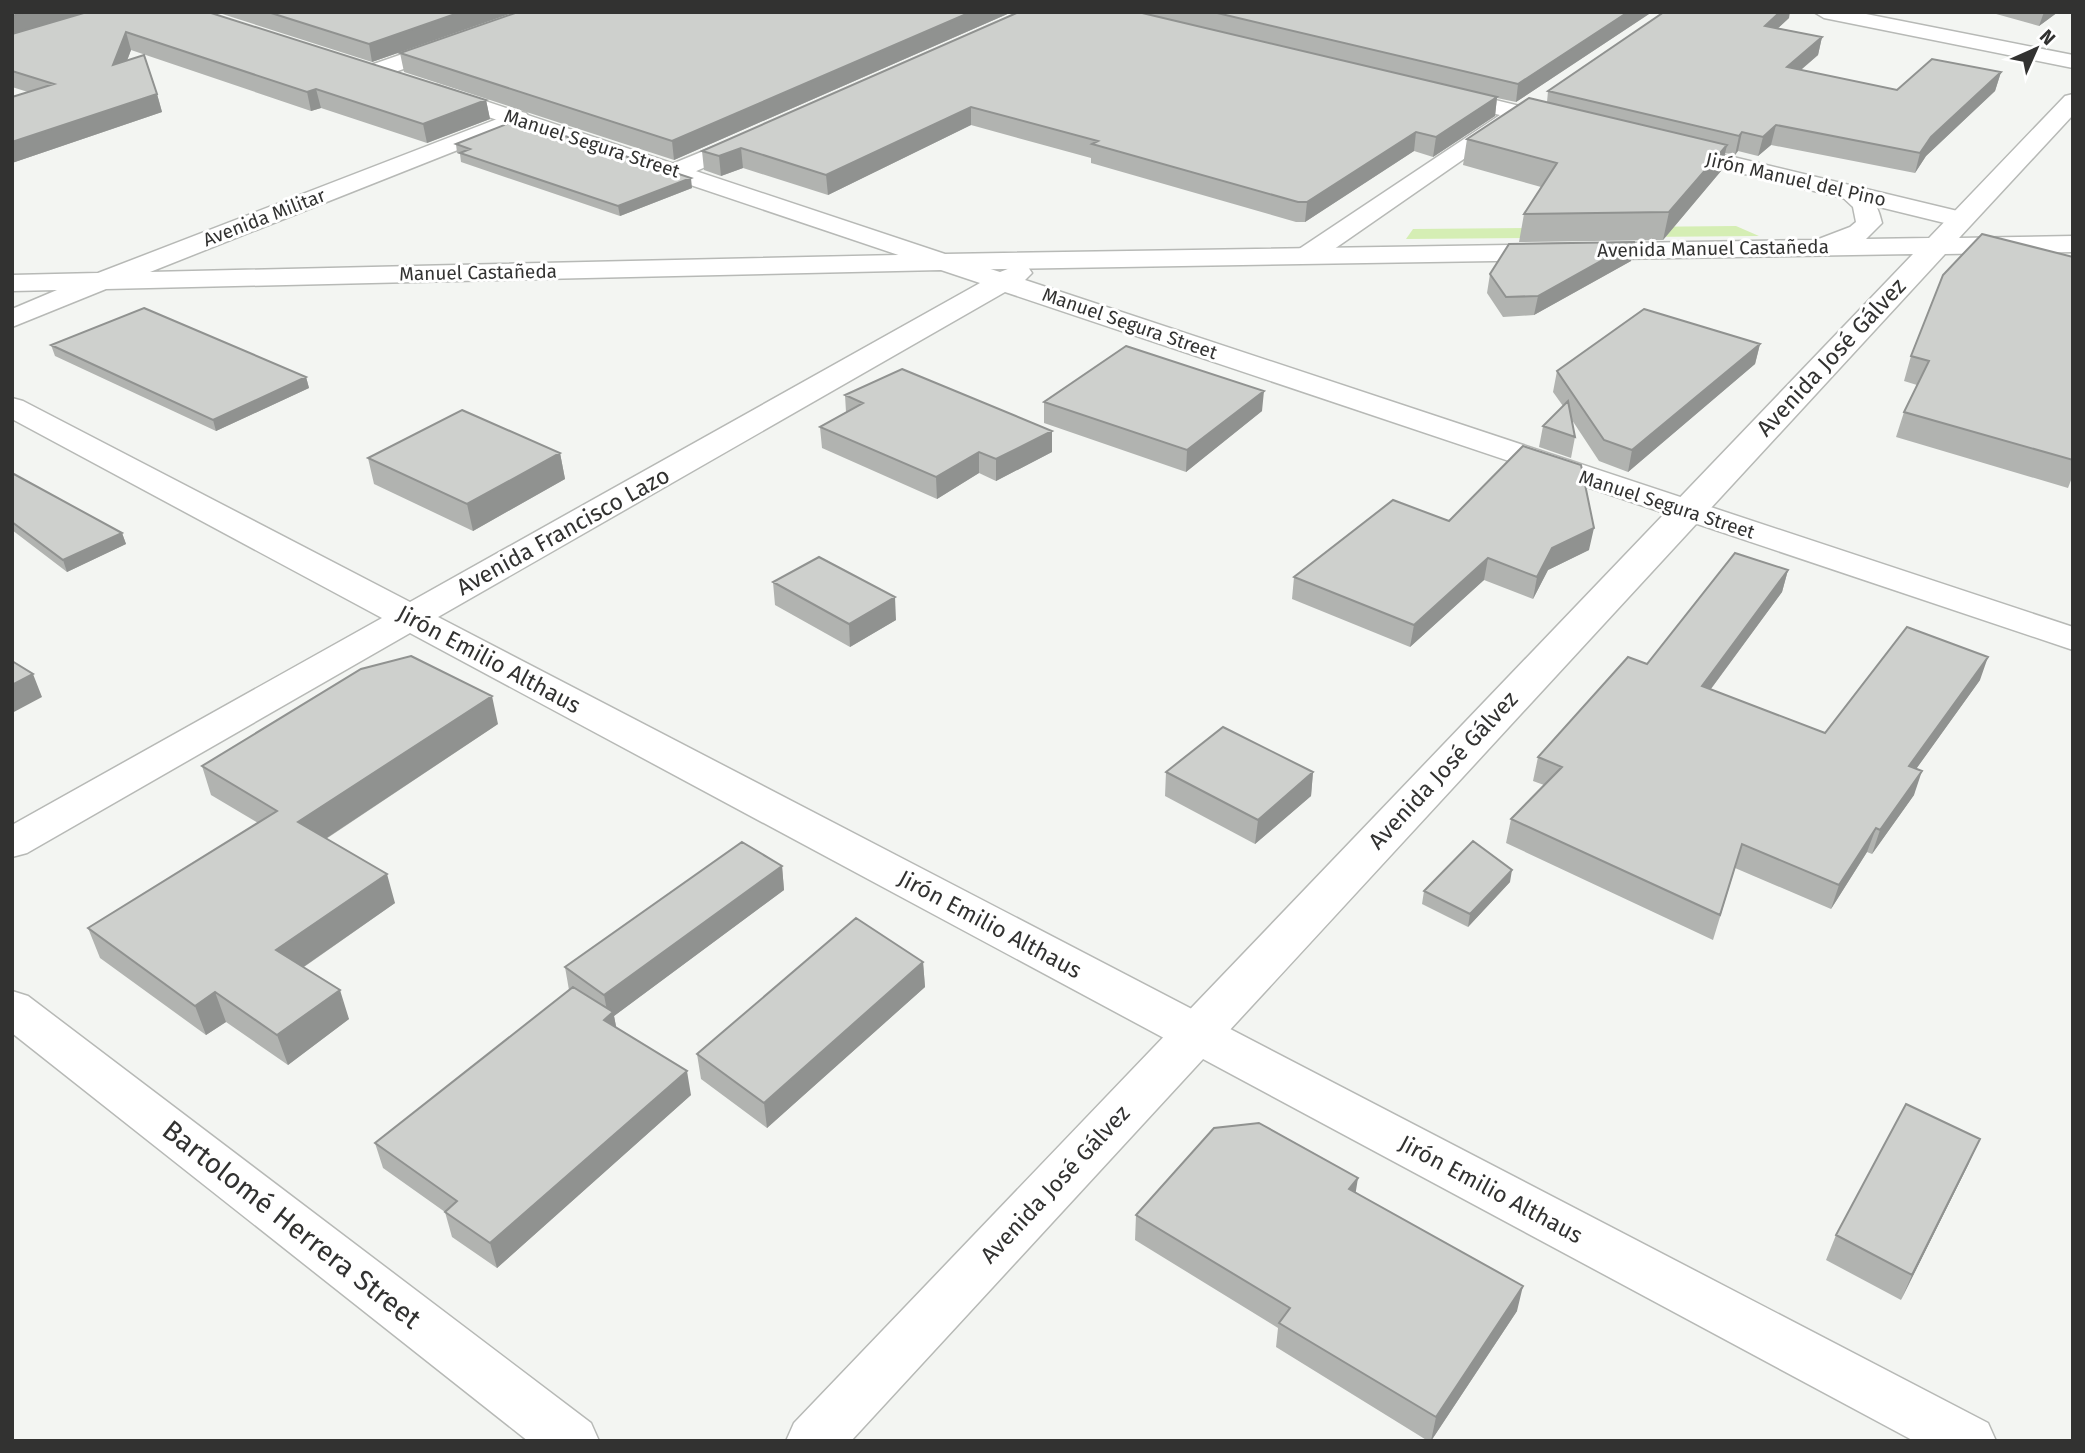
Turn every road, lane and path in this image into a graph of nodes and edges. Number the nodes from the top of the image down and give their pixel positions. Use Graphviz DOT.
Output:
graph roads {
  1 [pos="545,12"];
  2 [pos="1824,12"];
  3 [pos="2073,62"];
  4 [pos="348,64"];
  5 [pos="373,72"];
  6 [pos="1425,90"];
  7 [pos="1539,99"];
  8 [pos="2073,101"];
  9 [pos="1518,113"];
  10 [pos="518,118"];
  11 [pos="774,128"];
  12 [pos="1584,129"];
  13 [pos="1651,145"];
  14 [pos="676,171"];
  15 [pos="1850,192"];
  16 [pos="1961,219"];
  17 [pos="2069,241"];
  18 [pos="1936,244"];
  19 [pos="1797,247"];
  20 [pos="1305,257"];
  21 [pos="1059,261"];
  22 [pos="943,262"];
  23 [pos="102,281"];
  24 [pos="1004,281"];
  25 [pos="12,283"];
  26 [pos="12,319"];
  27 [pos="12,407"];
  28 [pos="1687,511"];
  29 [pos="410,617"];
  30 [pos="2073,639"];
  31 [pos="12,843"];
  32 [pos="12,1008"];
  33 [pos="1197,1033"];
  34 [pos="572,1441"];
  35 [pos="814,1441"];
  36 [pos="1968,1441"];
  1 -- 5 [label="street"];
  2 -- 3 [label="street"];
  4 -- 5 [label="street, Manuel Segura Street"];
  5 -- 10 [label="street, Manuel Segura Street"];
  6 -- 9 [label="street"];
  7 -- 9 [label="street"];
  8 -- 16 [label="street, Avenida José Gálvez"];
  9 -- 12 [label="street"];
  9 -- 20 [label="street"];
  10 -- 14 [label="street, Manuel Segura Street"];
  10 -- 23 [label="street, Avenida Militar"];
  11 -- 14 [label="street"];
  13 -- 15 [label="street, Jirón Manuel del Pino"];
  14 -- 22 [label="street, Manuel Segura Street"];
  15 -- 16 [label="street, Jirón Manuel del Pino"];
  15 -- 19 [label="street"];
  16 -- 17 [label="street, Avenida Manuel Castañeda"];
  16 -- 18 [label="street, Avenida José Gálvez"];
  17 -- 18 [label="street, Avenida Manuel Castañeda"];
  18 -- 19 [label="street, Avenida Manuel Castañeda"];
  18 -- 28 [label="street, Avenida José Gálvez"];
  19 -- 20 [label="street, Avenida Manuel Castañeda"];
  20 -- 21 [label="street, Avenida Manuel Castañeda"];
  21 -- 22 [label="street, Avenida Manuel Castañeda"];
  21 -- 24 [label="street, Avenida Manuel Castañeda"];
  22 -- 23 [label="street, Manuel Castañeda"];
  22 -- 24 [label="street, Manuel Segura Street"];
  23 -- 25 [label="street, Manuel Castañeda"];
  23 -- 26 [label="street, Avenida Militar"];
  24 -- 28 [label="street, Manuel Segura Street"];
  24 -- 29 [label="street, Avenida Francisco Lazo"];
  27 -- 29 [label="street, Jirón Emilio Althaus"];
  28 -- 30 [label="street, Manuel Segura Street"];
  28 -- 33 [label="street, Avenida José Gálvez"];
  29 -- 31 [label="street, Avenida Francisco Lazo"];
  29 -- 33 [label="street, Jirón Emilio Althaus"];
  32 -- 34 [label="street, Bartolomé Herrera Street"];
  33 -- 35 [label="street, Avenida José Gálvez"];
  33 -- 36 [label="street, Jirón Emilio Althaus"];
}
